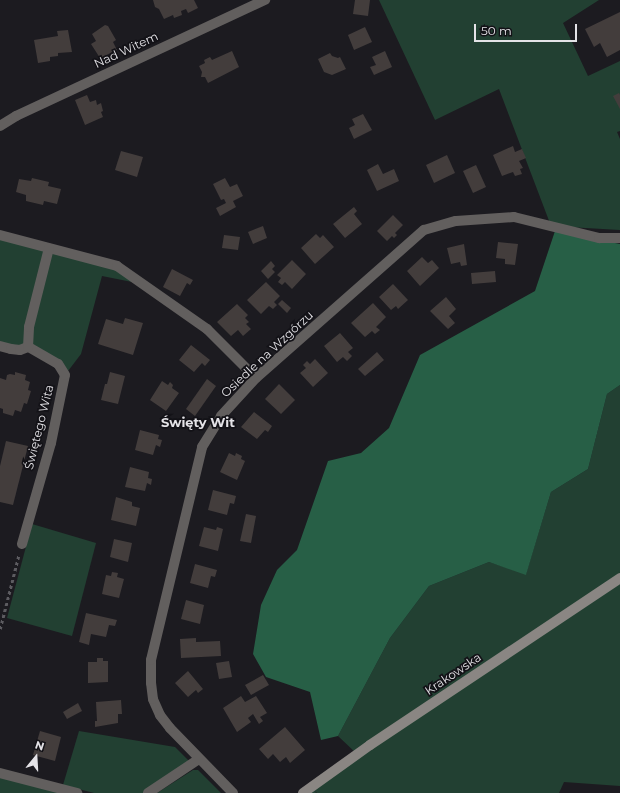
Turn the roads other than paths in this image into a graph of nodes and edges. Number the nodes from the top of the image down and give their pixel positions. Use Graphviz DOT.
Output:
graph roads {
  1 [pos="265,0"];
  2 [pos="0,126"];
  3 [pos="0,235"];
  4 [pos="620,238"];
  5 [pos="49,248"];
  6 [pos="0,346"];
  7 [pos="28,347"];
  8 [pos="256,378"];
  9 [pos="22,544"];
  10 [pos="620,578"];
  11 [pos="199,759"];
  12 [pos="0,773"];
  13 [pos="315,790"];
  14 [pos="77,793"];
  15 [pos="148,793"];
  16 [pos="233,793"];
  17 [pos="303,793"];
  1 -- 2 [label="street, Nad Witem"];
  3 -- 5 [label="street"];
  4 -- 8 [label="street, Osiedle na Wzgórzu"];
  5 -- 7 [label="street"];
  5 -- 8 [label="street"];
  6 -- 7 [label="street"];
  7 -- 9 [label="street, Świętego Wita"];
  8 -- 11 [label="street, Osiedle na Wzgórzu"];
  10 -- 13 [label="main road, Krakowska"];
  11 -- 15 [label="street"];
  11 -- 16 [label="street, Osiedle na Wzgórzu"];
  12 -- 14 [label="street"];
  13 -- 17 [label="main road, Krakowska"];
}
